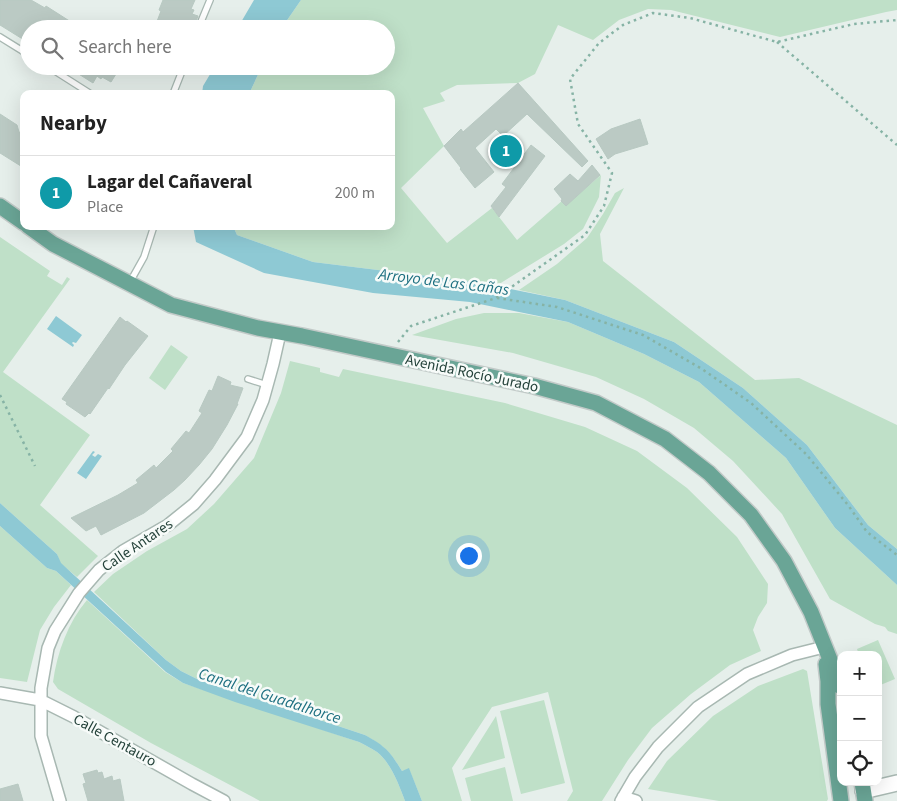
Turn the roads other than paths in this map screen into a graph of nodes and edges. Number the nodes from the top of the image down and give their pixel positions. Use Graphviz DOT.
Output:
graph roads {
  1 [pos="210,0"];
  2 [pos="202,20"];
  3 [pos="0,37"];
  4 [pos="20,49"];
  5 [pos="61,75"];
  6 [pos="180,75"];
  7 [pos="86,90"];
  8 [pos="175,90"];
  9 [pos="0,206"];
  10 [pos="20,220"];
  11 [pos="34,230"];
  12 [pos="153,230"];
  13 [pos="129,284"];
  14 [pos="280,333"];
  15 [pos="248,379"];
  16 [pos="267,385"];
  17 [pos="824,647"];
  18 [pos="834,684"];
  19 [pos="0,693"];
  20 [pos="40,700"];
  21 [pos="837,702"];
  22 [pos="897,783"];
  23 [pos="861,789"];
  24 [pos="622,799"];
  25 [pos="60,801"];
  26 [pos="224,801"];
  27 [pos="636,801"];
  28 [pos="841,801"];
  1 -- 2 [label="lane"];
  3 -- 4 [label="lane"];
  5 -- 7 [label="lane"];
  6 -- 8 [label="lane"];
  9 -- 10 [label="main road"];
  11 -- 13 [label="main road, Avenida Rocío Jurado"];
  12 -- 13 [label="lane"];
  13 -- 14 [label="main road, Avenida Rocío Jurado"];
  14 -- 16 [label="street, Calle Antares"];
  14 -- 17 [label="main road, Avenida Rocío Jurado"];
  15 -- 16 [label="lane"];
  16 -- 20 [label="street, Calle Antares"];
  17 -- 18 [label="main road, Avenida Rocío Jurado"];
  17 -- 24 [label="street"];
  18 -- 21 [label="main road, Avenida Rocío Jurado"];
  18 -- 28 [label="main road, Avenida Rocío Jurado"];
  19 -- 20 [label="street, Calle Centauro"];
  20 -- 25 [label="street, Calle Antares"];
  20 -- 26 [label="street, Calle Centauro"];
  22 -- 23 [label="street"];
  24 -- 27 [label="street"];
}
